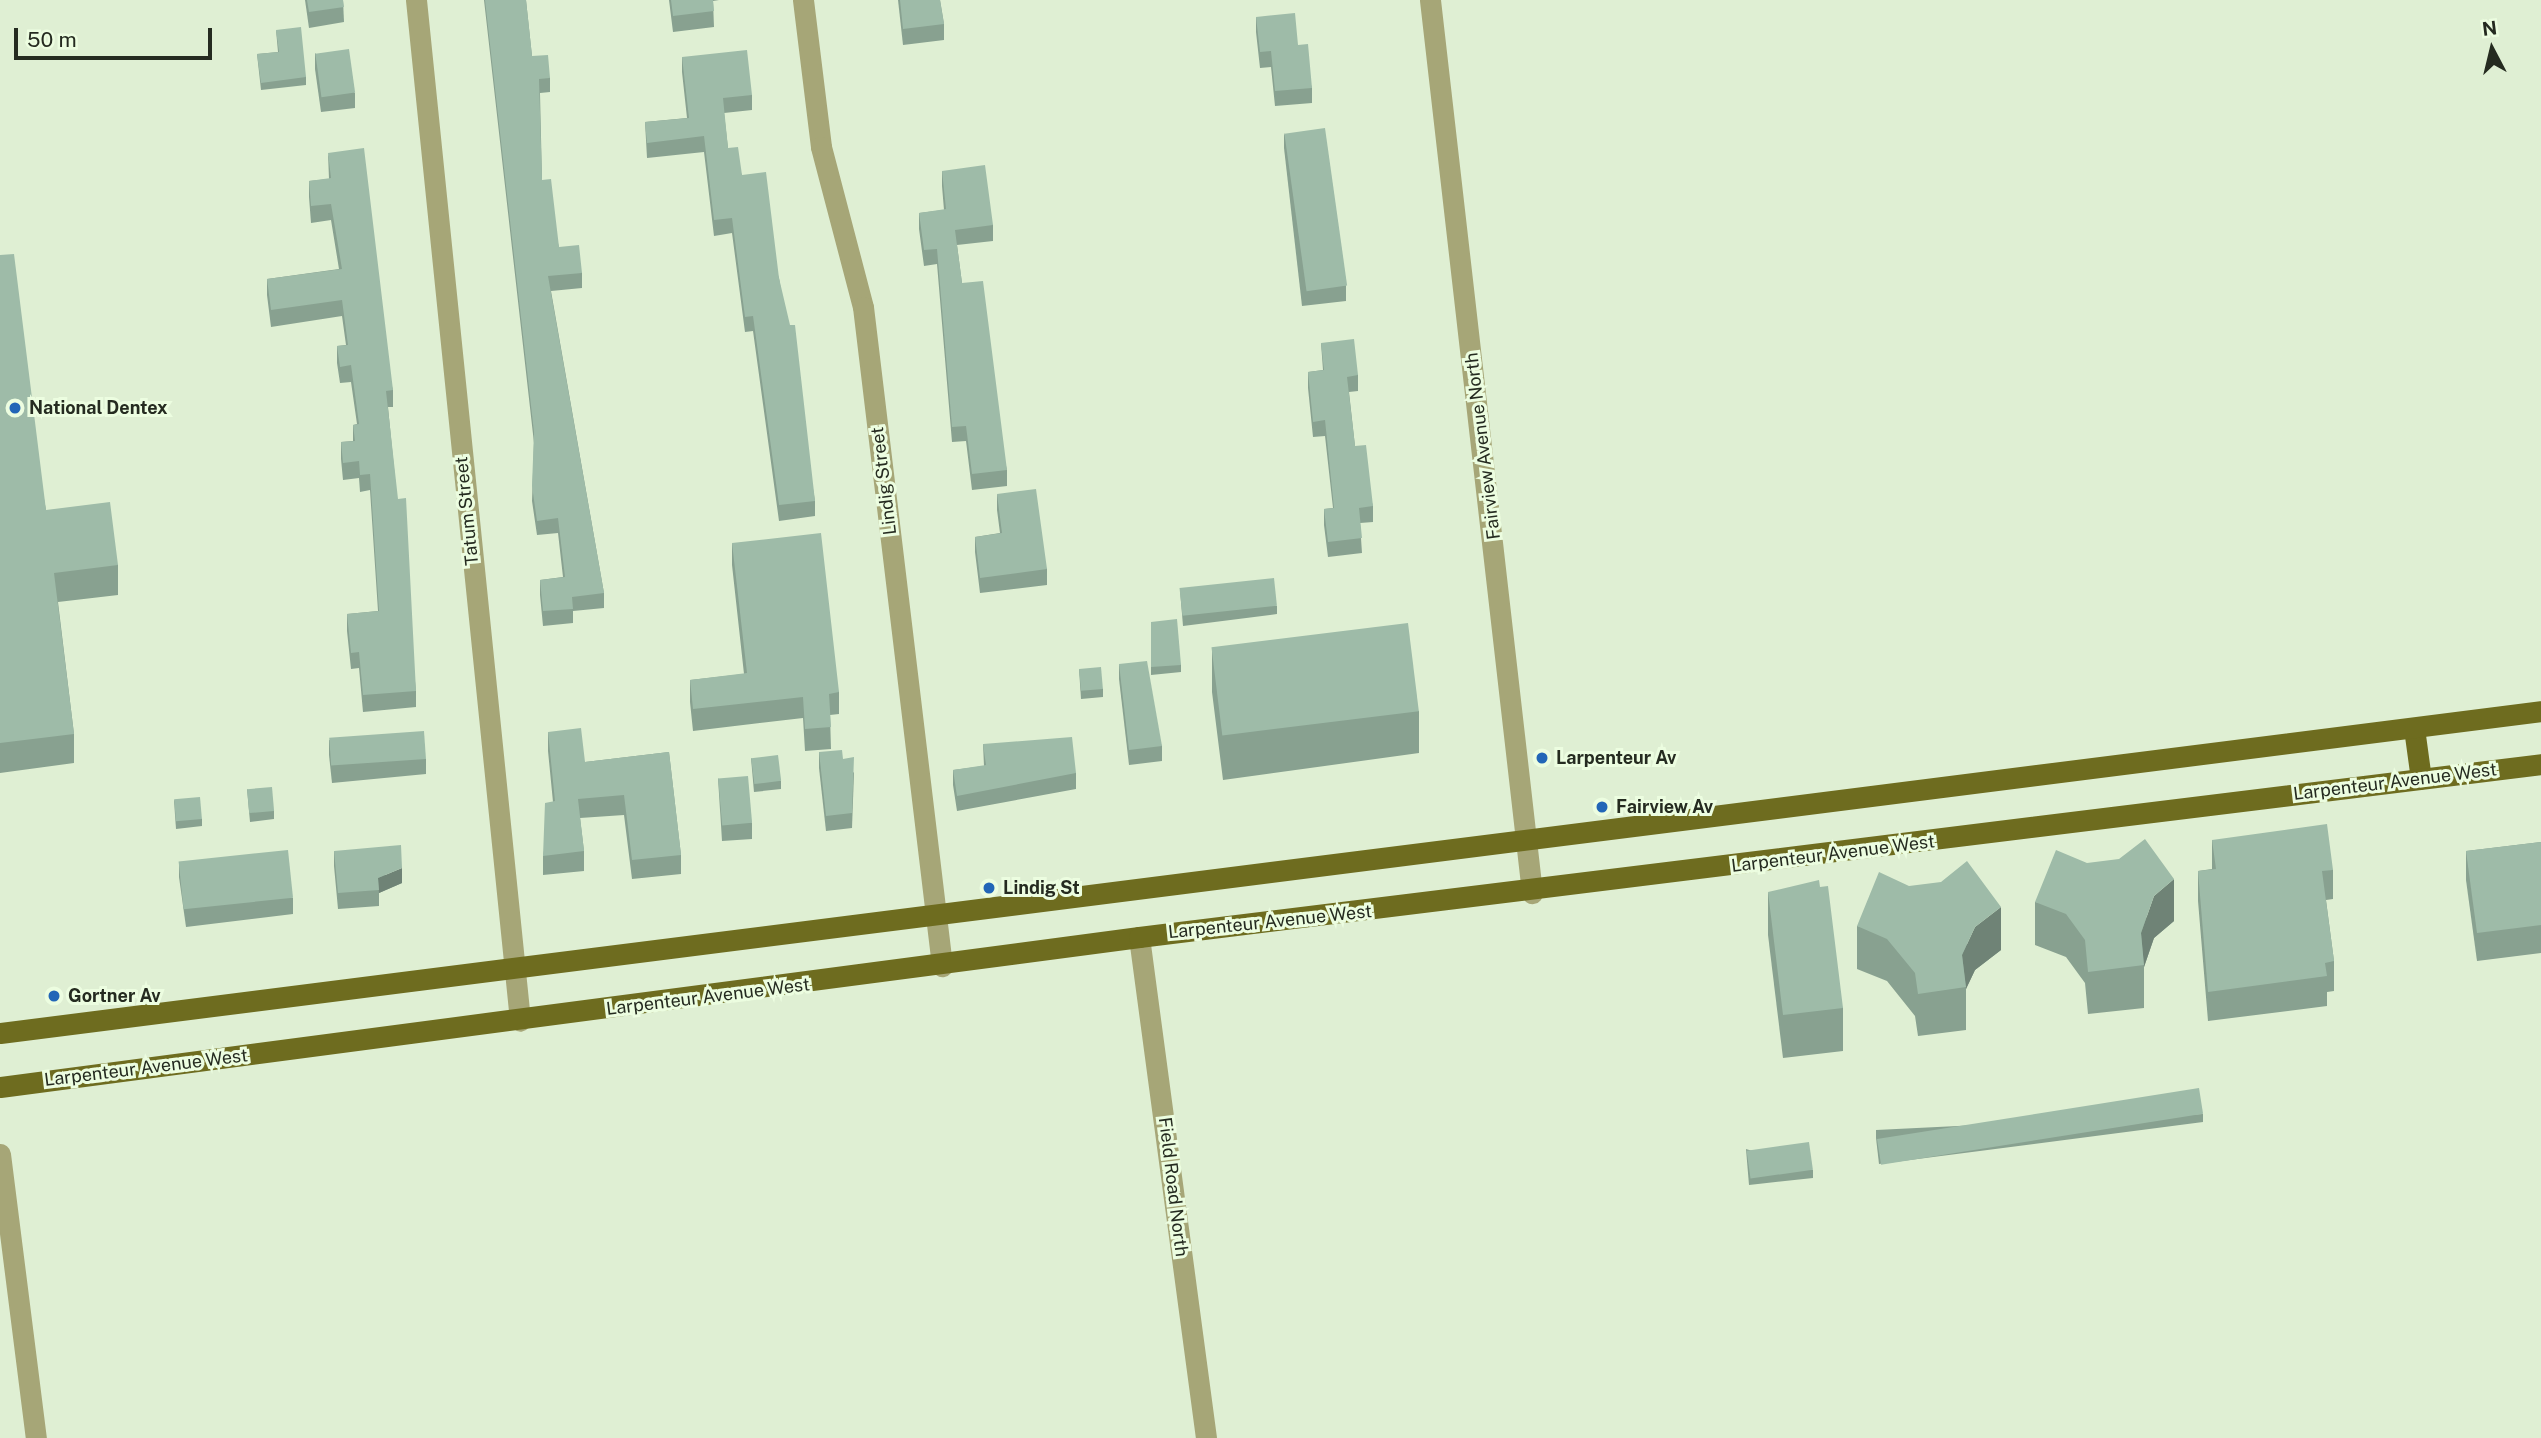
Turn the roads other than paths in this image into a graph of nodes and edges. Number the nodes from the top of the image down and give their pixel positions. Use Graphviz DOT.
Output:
graph roads {
  1 [pos="416,0"];
  2 [pos="803,0"];
  3 [pos="1430,0"];
  4 [pos="2541,711"];
  5 [pos="2414,728"];
  6 [pos="2541,764"];
  7 [pos="2421,779"];
  8 [pos="1525,841"];
  9 [pos="1532,892"];
  10 [pos="936,914"];
  11 [pos="1139,937"];
  12 [pos="942,966"];
  13 [pos="514,971"];
  14 [pos="520,1021"];
  15 [pos="0,1033"];
  16 [pos="0,1087"];
  17 [pos="0,1154"];
  18 [pos="36,1438"];
  19 [pos="1206,1438"];
  1 -- 13 [label="street, Tatum Street"];
  2 -- 10 [label="street, Lindig Street"];
  3 -- 8 [label="street, Fairview Avenue North"];
  4 -- 5 [label="main road"];
  5 -- 7 [label="main road"];
  5 -- 8 [label="main road"];
  6 -- 7 [label="main road, Larpenteur Avenue West"];
  7 -- 9 [label="main road, Larpenteur Avenue West"];
  8 -- 9 [label="street, Fairview Avenue North"];
  8 -- 10 [label="main road"];
  9 -- 11 [label="main road, Larpenteur Avenue West"];
  10 -- 12 [label="street, Lindig Street"];
  10 -- 13 [label="main road"];
  11 -- 12 [label="main road, Larpenteur Avenue West"];
  11 -- 19 [label="street, Field Road North"];
  12 -- 14 [label="main road, Larpenteur Avenue West"];
  13 -- 14 [label="street, Tatum Street"];
  13 -- 15 [label="main road"];
  14 -- 16 [label="main road, Larpenteur Avenue West"];
  17 -- 18 [label="street"];
}
